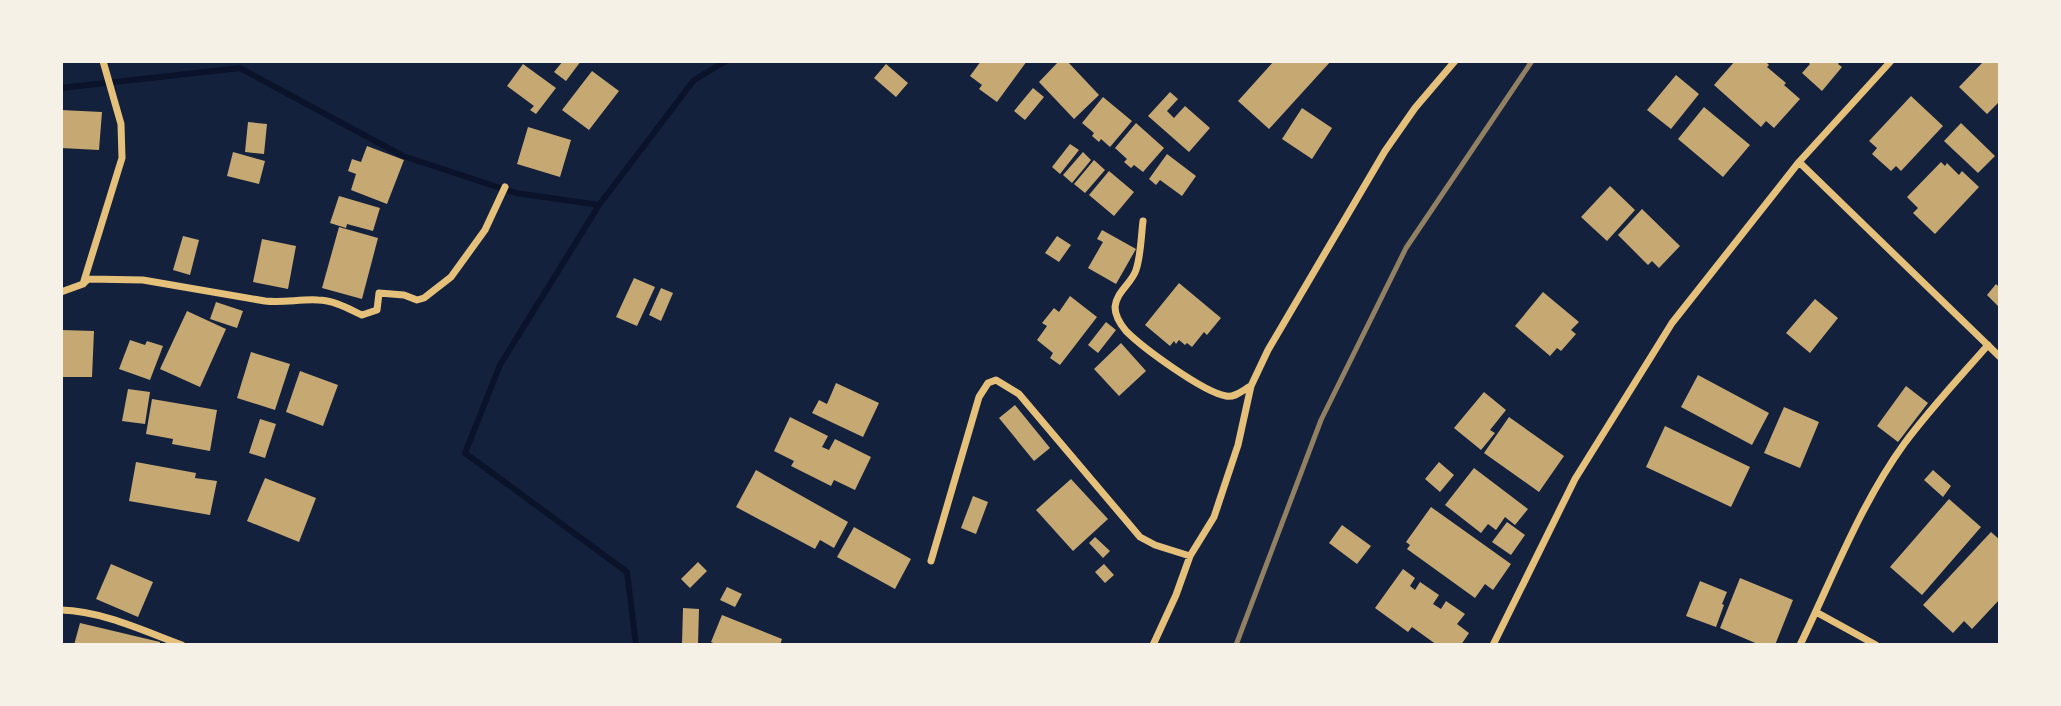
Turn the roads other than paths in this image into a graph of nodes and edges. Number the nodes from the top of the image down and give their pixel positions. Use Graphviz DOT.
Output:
graph roads {
  1 [pos="103,61"];
  2 [pos="1455,61"];
  3 [pos="1891,61"];
  4 [pos="1799,162"];
  5 [pos="505,187"];
  6 [pos="1143,221"];
  7 [pos="83,284"];
  8 [pos="61,292"];
  9 [pos="1988,345"];
  10 [pos="2000,357"];
  11 [pos="1251,386"];
  12 [pos="1190,556"];
  13 [pos="931,561"];
  14 [pos="61,610"];
  15 [pos="1816,611"];
  16 [pos="183,645"];
  17 [pos="1153,645"];
  18 [pos="1493,645"];
  19 [pos="1800,645"];
  20 [pos="1876,645"];
  1 -- 7 [label="street"];
  2 -- 11 [label="street"];
  3 -- 4 [label="street"];
  4 -- 9 [label="street"];
  4 -- 18 [label="street"];
  5 -- 7 [label="street"];
  6 -- 11 [label="street"];
  7 -- 8 [label="street"];
  9 -- 10 [label="street"];
  9 -- 15 [label="street"];
  11 -- 12 [label="street"];
  12 -- 13 [label="street"];
  12 -- 17 [label="street"];
  14 -- 16 [label="street"];
  15 -- 19 [label="street"];
  15 -- 20 [label="street"];
}
